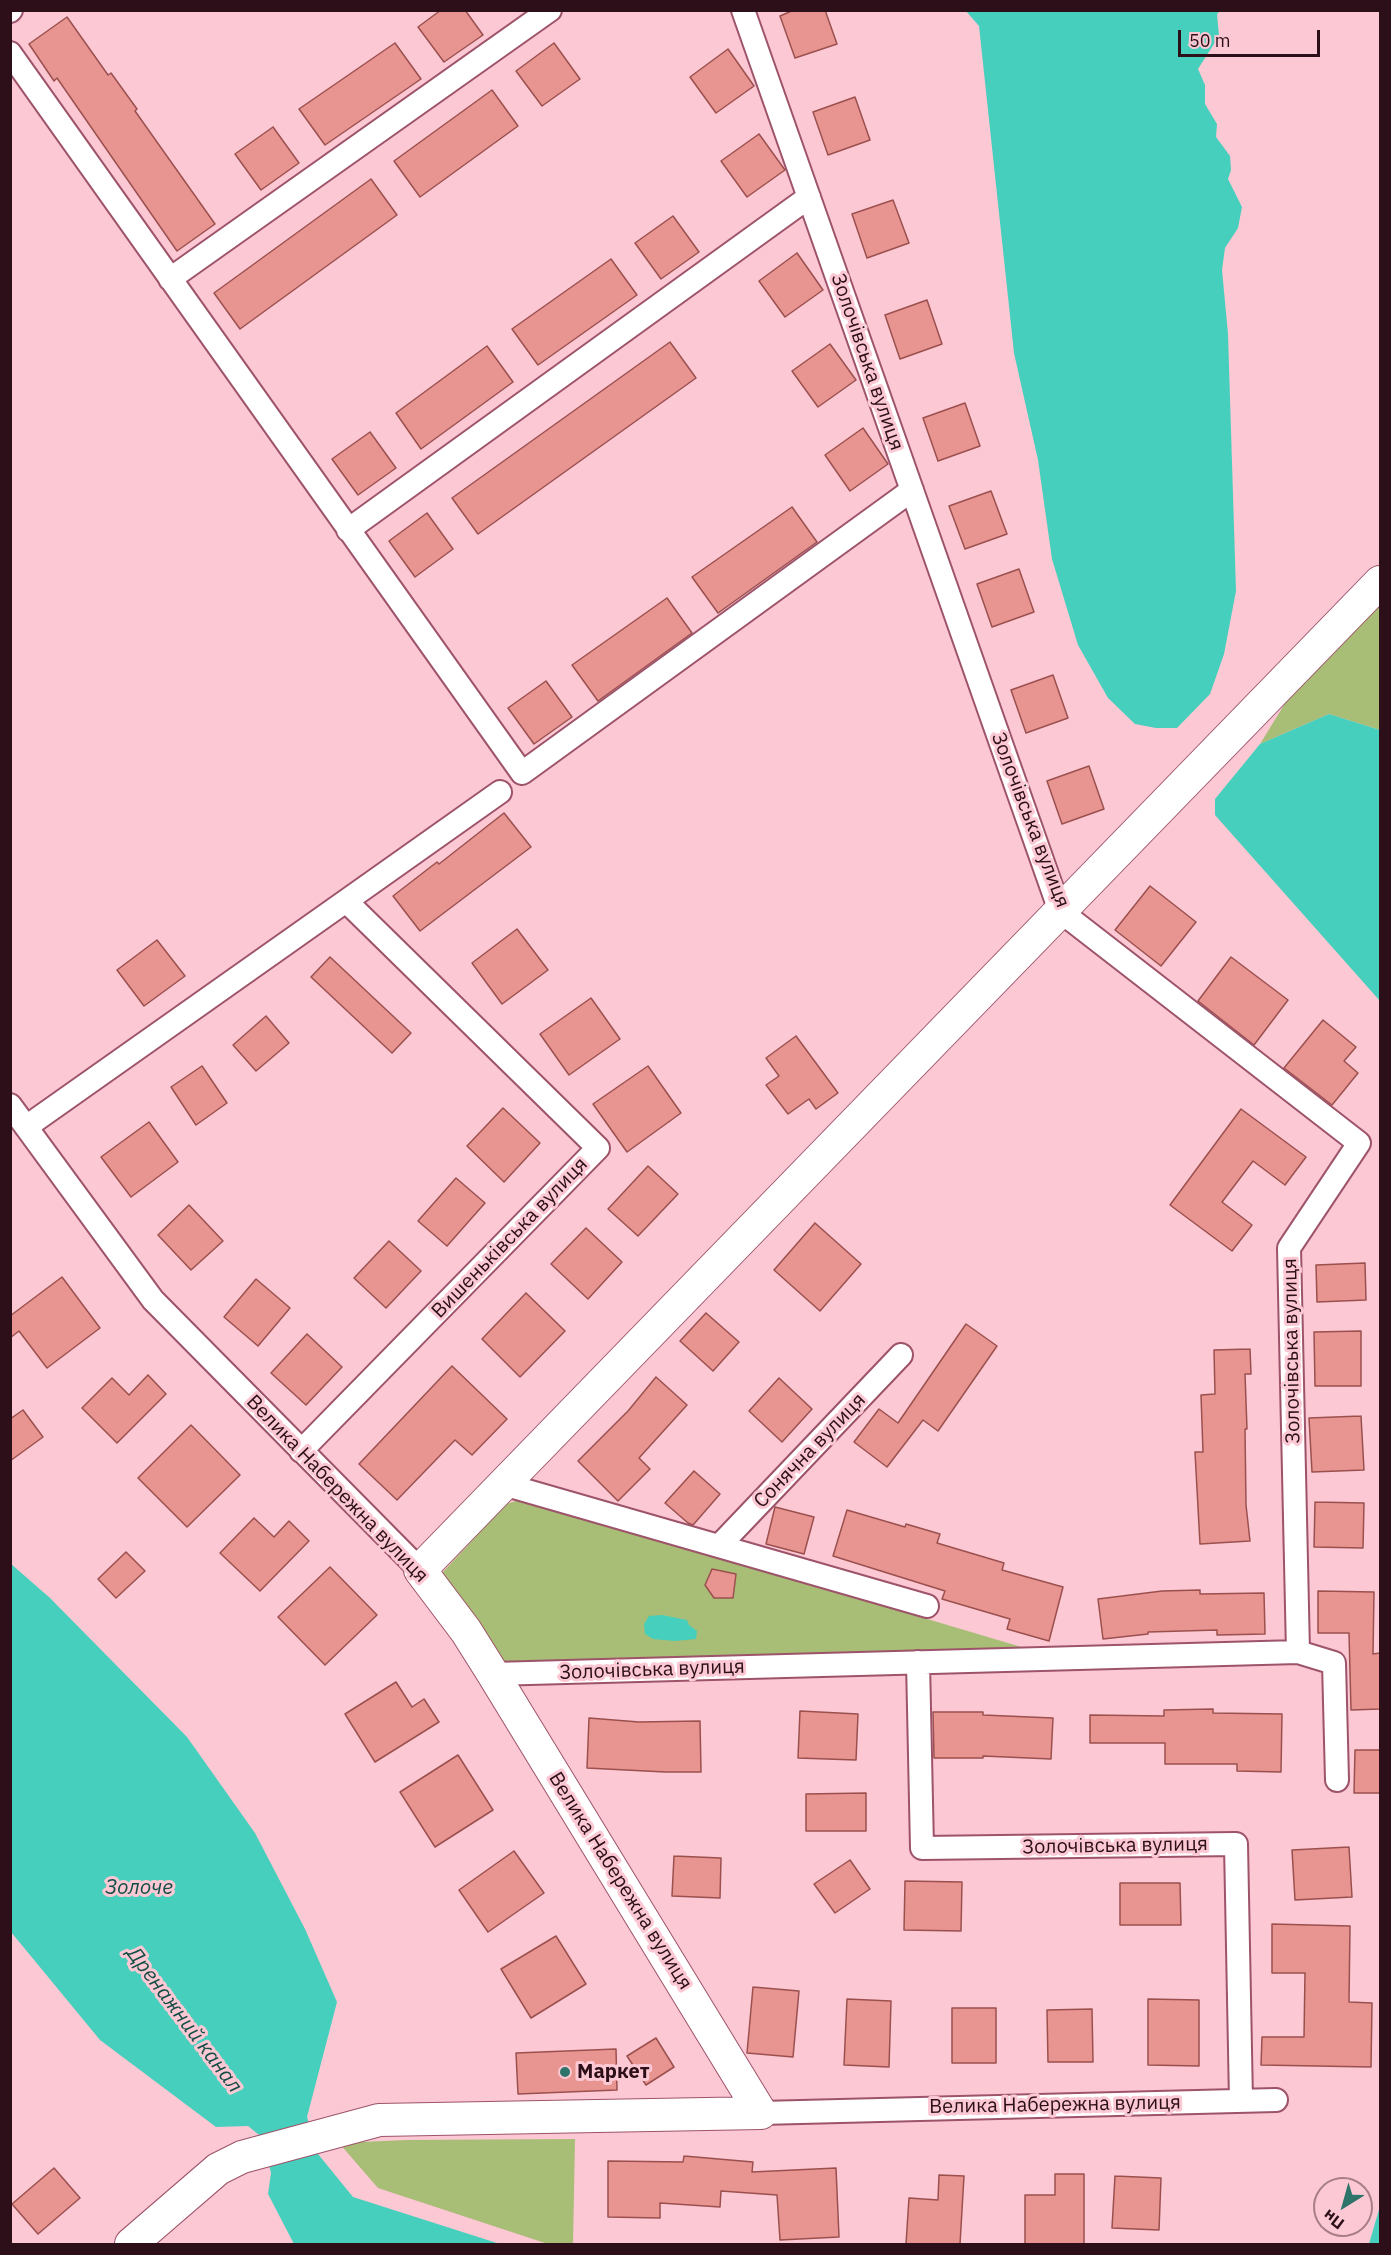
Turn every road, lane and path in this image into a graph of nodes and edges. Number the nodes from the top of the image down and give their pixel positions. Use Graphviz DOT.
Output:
graph roads {
  1 [pos="550,10"];
  2 [pos="743,10"];
  3 [pos="10,53"];
  4 [pos="809,197"];
  5 [pos="170,279"];
  6 [pos="912,490"];
  7 [pos="348,530"];
  8 [pos="1380,582"];
  9 [pos="500,792"];
  10 [pos="346,901"];
  11 [pos="1060,910"];
  12 [pos="10,1105"];
  13 [pos="26,1127"];
  14 [pos="901,1355"];
  15 [pos="301,1451"];
  16 [pos="503,1484"];
  17 [pos="719,1546"];
  18 [pos="420,1570"];
  19 [pos="927,1606"];
  20 [pos="1298,1652"];
  21 [pos="918,1662"];
  22 [pos="493,1674"];
  23 [pos="1337,1780"];
  24 [pos="1276,2100"];
  25 [pos="1241,2101"];
  26 [pos="761,2113"];
  27 [pos="131,2244"];
  1 -- 5 [label="street"];
  2 -- 4 [label="street, Золочівська вулиця"];
  3 -- 5 [label="street"];
  4 -- 6 [label="street, Золочівська вулиця"];
  4 -- 7 [label="street"];
  5 -- 7 [label="street"];
  6 -- 7 [label="street"];
  6 -- 11 [label="street, Золочівська вулиця"];
  8 -- 11 [label="street"];
  9 -- 10 [label="street"];
  10 -- 13 [label="street"];
  10 -- 15 [label="street, Вишеньківська вулиця"];
  11 -- 16 [label="street"];
  11 -- 20 [label="street, Золочівська вулиця"];
  12 -- 13 [label="street, Велика Набережна вулиця"];
  13 -- 15 [label="street, Велика Набережна вулиця"];
  14 -- 17 [label="street, Сонячна вулиця"];
  15 -- 18 [label="street, Велика Набережна вулиця"];
  16 -- 17 [label="street"];
  16 -- 18 [label="street"];
  17 -- 19 [label="street"];
  18 -- 22 [label="street, Велика Набережна вулиця"];
  20 -- 21 [label="street, Золочівська вулиця"];
  20 -- 23 [label="street, Золочівська вулиця"];
  21 -- 22 [label="street, Золочівська вулиця"];
  21 -- 25 [label="street, Золочівська вулиця"];
  22 -- 26 [label="street, Велика Набережна вулиця"];
  24 -- 25 [label="street, Велика Набережна вулиця"];
  25 -- 26 [label="street, Велика Набережна вулиця"];
  26 -- 27 [label="street, Велика Набережна вулиця"];
}
